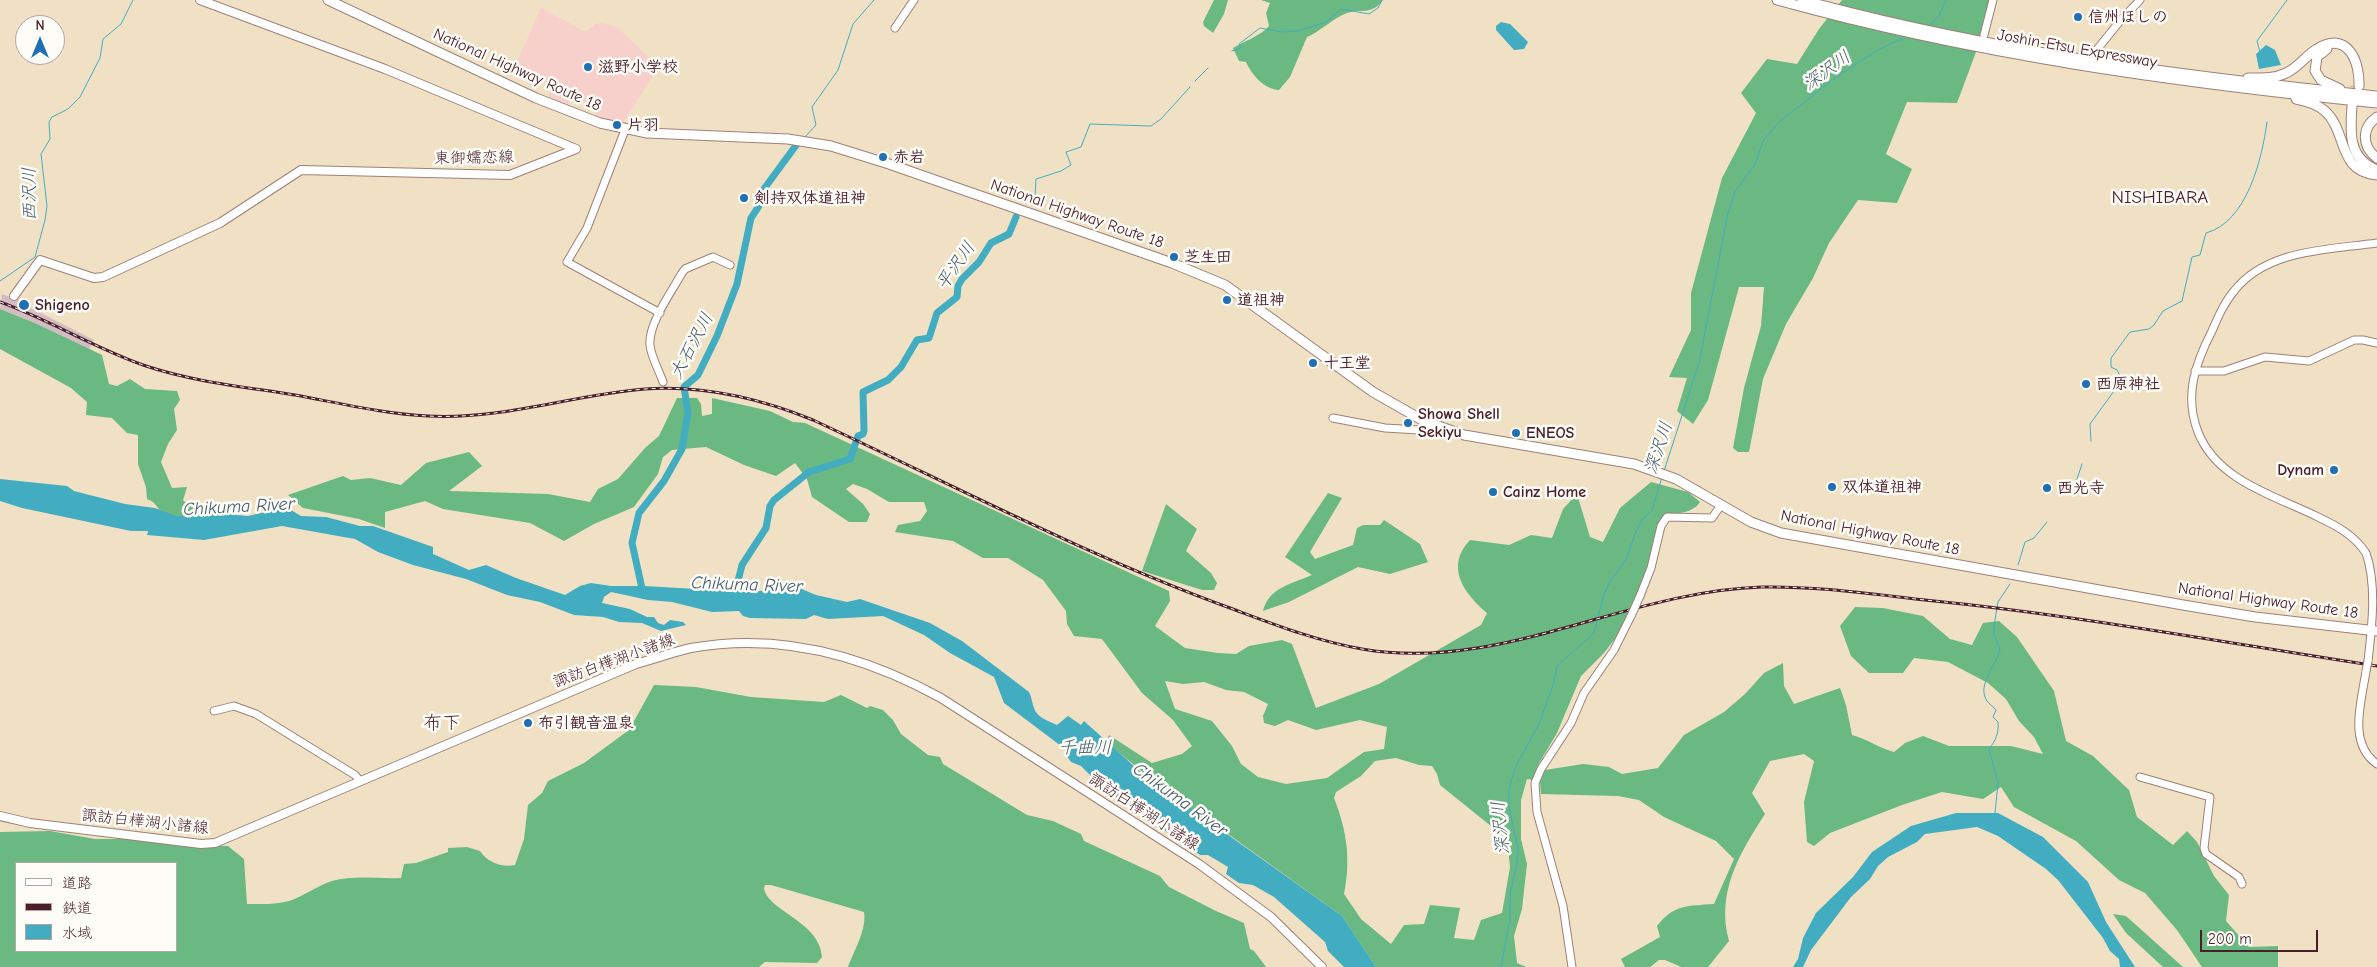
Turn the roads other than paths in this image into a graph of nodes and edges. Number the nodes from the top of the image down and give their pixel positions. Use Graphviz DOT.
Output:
graph roads {
  1 [pos="200,0"];
  2 [pos="328,0"];
  3 [pos="914,0"];
  4 [pos="1776,0"];
  5 [pos="1802,0"];
  6 [pos="1993,0"];
  7 [pos="2140,0"];
  8 [pos="1819,8"];
  9 [pos="895,28"];
  10 [pos="1984,34"];
  11 [pos="1951,39"];
  12 [pos="2095,52"];
  13 [pos="2170,74"];
  14 [pos="2196,84"];
  15 [pos="2377,95"];
  16 [pos="2377,103"];
  17 [pos="2377,117"];
  18 [pos="625,130"];
  19 [pos="2377,158"];
  20 [pos="2377,165"];
  21 [pos="2377,170"];
  22 [pos="2377,175"];
  23 [pos="2377,243"];
  24 [pos="730,266"];
  25 [pos="14,296"];
  26 [pos="660,313"];
  27 [pos="2377,343"];
  28 [pos="2195,371"];
  29 [pos="663,382"];
  30 [pos="1334,418"];
  31 [pos="1429,428"];
  32 [pos="1721,505"];
  33 [pos="2374,631"];
  34 [pos="214,711"];
  35 [pos="2377,764"];
  36 [pos="2140,778"];
  37 [pos="360,781"];
  38 [pos="0,816"];
  39 [pos="2242,884"];
  40 [pos="1322,967"];
  41 [pos="1572,967"];
  1 -- 25 [label="main road, 東御嬬恋線"];
  2 -- 18 [label="highway, National Highway Route 18"];
  3 -- 9 [label="street"];
  4 -- 8 [label="highway, Joshin-Etsu Expressway"];
  5 -- 8 [label="highway, Joshin-Etsu Expressway"];
  6 -- 10 [label="street"];
  7 -- 12 [label="street"];
  8 -- 11 [label="highway, Joshin-Etsu Expressway"];
  11 -- 13 [label="highway, Joshin-Etsu Expressway"];
  11 -- 14 [label="highway, Joshin-Etsu Expressway"];
  13 -- 15 [label="highway, Joshin-Etsu Expressway"];
  13 -- 15 [label="highway"];
  14 -- 16 [label="highway, Joshin-Etsu Expressway"];
  14 -- 22 [label="highway"];
  17 -- 19 [label="highway"];
  18 -- 26 [label="street"];
  18 -- 31 [label="highway, National Highway Route 18"];
  20 -- 21 [label="highway"];
  23 -- 28 [label="street"];
  24 -- 26 [label="street"];
  26 -- 29 [label="street"];
  27 -- 28 [label="street"];
  28 -- 33 [label="street"];
  30 -- 31 [label="street"];
  31 -- 32 [label="highway, National Highway Route 18"];
  32 -- 33 [label="highway, National Highway Route 18"];
  32 -- 41 [label="street, bridge"];
  33 -- 35 [label="street, bridge"];
  34 -- 37 [label="street"];
  36 -- 39 [label="street"];
  37 -- 38 [label="main road, 諏訪白樺湖小諸線"];
  37 -- 40 [label="main road, 諏訪白樺湖小諸線"];
}
